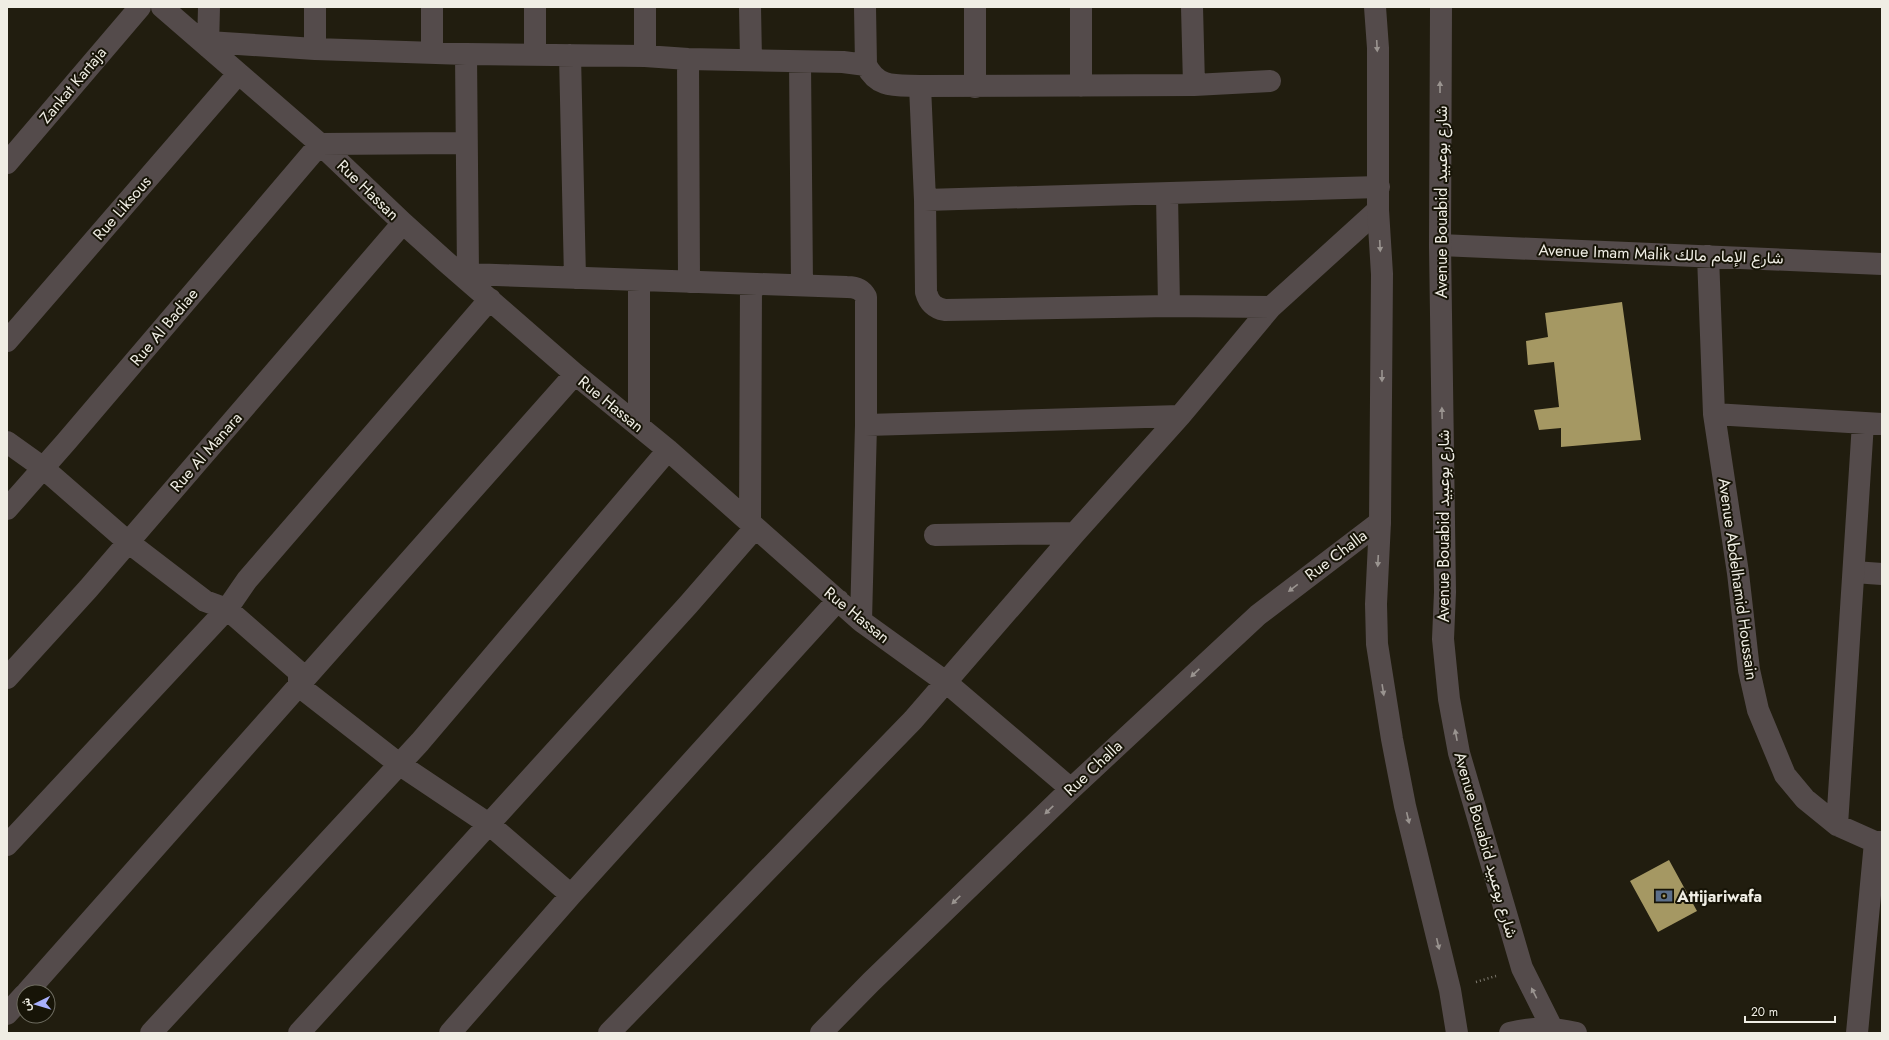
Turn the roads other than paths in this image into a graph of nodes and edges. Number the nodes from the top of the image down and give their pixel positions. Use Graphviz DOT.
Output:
graph roads {
  1 [pos="140,7"];
  2 [pos="162,7"];
  3 [pos="209,7"];
  4 [pos="315,7"];
  5 [pos="432,7"];
  6 [pos="535,7"];
  7 [pos="646,7"];
  8 [pos="750,7"];
  9 [pos="865,7"];
  10 [pos="975,7"];
  11 [pos="1081,7"];
  12 [pos="1192,7"];
  13 [pos="1375,7"];
  14 [pos="1440,7"];
  15 [pos="208,45"];
  16 [pos="315,49"];
  17 [pos="432,52"];
  18 [pos="466,54"];
  19 [pos="535,55"];
  20 [pos="570,55"];
  21 [pos="645,56"];
  22 [pos="688,59"];
  23 [pos="751,60"];
  24 [pos="800,62"];
  25 [pos="866,65"];
  26 [pos="238,74"];
  27 [pos="1270,81"];
  28 [pos="1194,85"];
  29 [pos="920,86"];
  30 [pos="1081,86"];
  31 [pos="975,87"];
  32 [pos="466,143"];
  33 [pos="320,144"];
  34 [pos="7,163"];
  35 [pos="1379,187"];
  36 [pos="1167,194"];
  37 [pos="925,200"];
  38 [pos="1378,210"];
  39 [pos="403,223"];
  40 [pos="1440,245"];
  41 [pos="1708,256"];
  42 [pos="1882,264"];
  43 [pos="469,278"];
  44 [pos="575,278"];
  45 [pos="639,280"];
  46 [pos="689,282"];
  47 [pos="751,284"];
  48 [pos="802,285"];
  49 [pos="490,299"];
  50 [pos="1168,306"];
  51 [pos="1271,307"];
  52 [pos="7,342"];
  53 [pos="575,374"];
  54 [pos="1714,414"];
  55 [pos="1180,416"];
  56 [pos="1873,424"];
  57 [pos="866,425"];
  58 [pos="639,426"];
  59 [pos="7,442"];
  60 [pos="668,450"];
  61 [pos="42,467"];
  62 [pos="7,509"];
  63 [pos="1380,522"];
  64 [pos="753,526"];
  65 [pos="1075,533"];
  66 [pos="935,535"];
  67 [pos="128,542"];
  68 [pos="1854,572"];
  69 [pos="1882,574"];
  70 [pos="838,600"];
  71 [pos="227,609"];
  72 [pos="861,621"];
  73 [pos="7,678"];
  74 [pos="947,682"];
  75 [pos="299,686"];
  76 [pos="399,764"];
  77 [pos="1071,789"];
  78 [pos="490,825"];
  79 [pos="1837,825"];
  80 [pos="1879,842"];
  81 [pos="7,845"];
  82 [pos="571,895"];
  83 [pos="34,984"];
  84 [pos="16,1004"];
  85 [pos="7,1014"];
  86 [pos="1552,1028"];
  87 [pos="151,1033"];
  88 [pos="299,1033"];
  89 [pos="450,1033"];
  90 [pos="608,1033"];
  91 [pos="821,1033"];
  92 [pos="1457,1033"];
  93 [pos="1510,1033"];
  94 [pos="1576,1033"];
  95 [pos="1857,1033"];
  1 -- 34 [label="street, Zankat Kartaja"];
  2 -- 15 [label="street, Rue Hassan"];
  3 -- 15 [label="street"];
  4 -- 16 [label="street"];
  5 -- 17 [label="street"];
  6 -- 19 [label="street"];
  7 -- 21 [label="street"];
  8 -- 23 [label="street"];
  9 -- 25 [label="street"];
  10 -- 31 [label="street"];
  11 -- 30 [label="street"];
  12 -- 28 [label="street"];
  13 -- 35 [label="street, one-way"];
  40 -- 14 [label="street, Avenue Bouabid شارع بوعبيد, one-way"];
  15 -- 16 [label="street"];
  15 -- 26 [label="street, Rue Hassan"];
  16 -- 17 [label="street"];
  17 -- 18 [label="street"];
  18 -- 19 [label="street"];
  18 -- 32 [label="street"];
  19 -- 20 [label="street"];
  20 -- 21 [label="street"];
  20 -- 44 [label="street"];
  21 -- 22 [label="street"];
  22 -- 23 [label="street"];
  22 -- 46 [label="street"];
  23 -- 24 [label="street"];
  24 -- 25 [label="street"];
  24 -- 48 [label="street"];
  25 -- 29 [label="street"];
  26 -- 33 [label="street, Rue Hassan"];
  26 -- 52 [label="street, Rue Liksous"];
  27 -- 28 [label="street"];
  28 -- 30 [label="street"];
  29 -- 31 [label="street"];
  29 -- 37 [label="street"];
  30 -- 31 [label="street"];
  32 -- 33 [label="street"];
  32 -- 43 [label="street"];
  33 -- 39 [label="street, Rue Hassan"];
  33 -- 61 [label="street, Rue Al Badiae"];
  35 -- 36 [label="street"];
  35 -- 38 [label="street"];
  36 -- 37 [label="street"];
  36 -- 50 [label="street"];
  37 -- 50 [label="street"];
  38 -- 51 [label="street"];
  38 -- 63 [label="street, one-way"];
  39 -- 43 [label="street, Rue Hassan"];
  39 -- 67 [label="street, Rue Al Manara"];
  40 -- 41 [label="street, Avenue Imam Malik شارع الإمام مالك"];
  86 -- 40 [label="street, Avenue Bouabid شارع بوعبيد, one-way"];
  41 -- 42 [label="street, Avenue Imam Malik شارع الإمام مالك"];
  41 -- 54 [label="street, Avenue Abdelhamid Houssain"];
  43 -- 44 [label="street"];
  43 -- 49 [label="street, Rue Hassan"];
  44 -- 45 [label="street"];
  45 -- 46 [label="street"];
  45 -- 58 [label="street"];
  46 -- 47 [label="street"];
  47 -- 48 [label="street"];
  47 -- 64 [label="street"];
  48 -- 57 [label="street"];
  49 -- 53 [label="street, Rue Hassan"];
  49 -- 71 [label="street"];
  50 -- 51 [label="street"];
  51 -- 55 [label="street"];
  53 -- 58 [label="street, Rue Hassan"];
  53 -- 75 [label="street"];
  54 -- 56 [label="street"];
  54 -- 79 [label="street, Avenue Abdelhamid Houssain"];
  55 -- 57 [label="street"];
  55 -- 65 [label="street"];
  56 -- 68 [label="street"];
  57 -- 72 [label="street"];
  58 -- 60 [label="street, Rue Hassan"];
  59 -- 61 [label="street"];
  60 -- 64 [label="street, Rue Hassan"];
  60 -- 76 [label="street"];
  61 -- 62 [label="street, Rue Al Badiae"];
  61 -- 67 [label="street"];
  63 -- 77 [label="street, Rue Challa, one-way"];
  63 -- 92 [label="street, one-way"];
  64 -- 70 [label="street, Rue Hassan"];
  64 -- 78 [label="street"];
  65 -- 66 [label="street"];
  65 -- 74 [label="street"];
  67 -- 71 [label="street"];
  67 -- 73 [label="street, Rue Al Manara"];
  68 -- 69 [label="street"];
  68 -- 79 [label="street"];
  70 -- 72 [label="street, Rue Hassan"];
  70 -- 82 [label="street"];
  71 -- 75 [label="street"];
  71 -- 81 [label="street"];
  72 -- 74 [label="street, Rue Hassan"];
  74 -- 77 [label="street, Rue Hassan"];
  74 -- 90 [label="street"];
  75 -- 76 [label="street"];
  75 -- 83 [label="street"];
  76 -- 78 [label="street"];
  76 -- 87 [label="street"];
  77 -- 91 [label="street, Rue Challa, one-way"];
  78 -- 82 [label="street"];
  78 -- 88 [label="street"];
  79 -- 80 [label="street, Avenue Abdelhamid Houssain"];
  80 -- 95 [label="street"];
  82 -- 89 [label="street"];
  84 -- 85 [label="street"];
  86 -- 93 [label="street"];
  86 -- 94 [label="street"];
}
